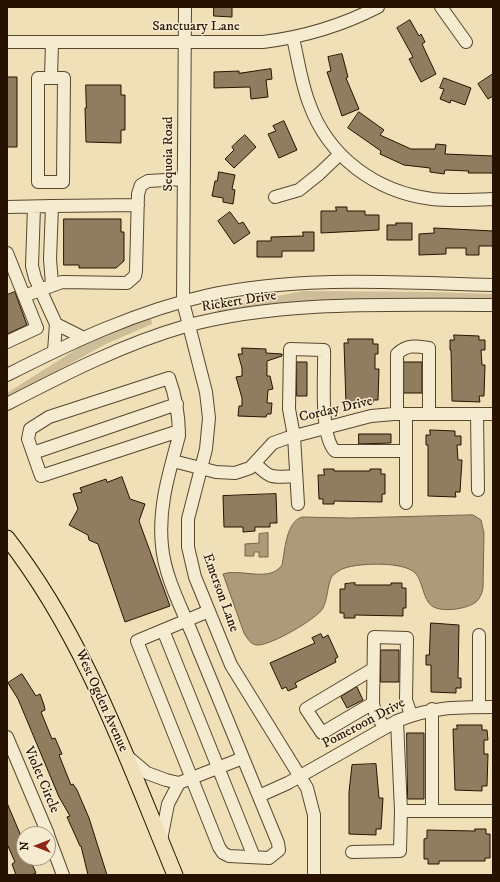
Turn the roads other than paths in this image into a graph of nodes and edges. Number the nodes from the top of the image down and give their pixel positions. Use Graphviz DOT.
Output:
graph roads {
  1 [pos="185,7"];
  2 [pos="378,7"];
  3 [pos="441,7"];
  4 [pos="293,38"];
  5 [pos="7,42"];
  6 [pos="52,42"];
  7 [pos="184,42"];
  8 [pos="466,42"];
  9 [pos="51,78"];
  10 [pos="339,155"];
  11 [pos="183,179"];
  12 [pos="274,197"];
  13 [pos="493,199"];
  14 [pos="52,206"];
  15 [pos="138,206"];
  16 [pos="7,207"];
  17 [pos="34,207"];
  18 [pos="7,253"];
  19 [pos="52,284"];
  20 [pos="493,285"];
  21 [pos="40,289"];
  22 [pos="24,296"];
  23 [pos="183,302"];
  24 [pos="493,305"];
  25 [pos="56,324"];
  26 [pos="189,325"];
  27 [pos="82,337"];
  28 [pos="7,342"];
  29 [pos="54,351"];
  30 [pos="7,375"];
  31 [pos="7,404"];
  32 [pos="177,404"];
  33 [pos="401,414"];
  34 [pos="429,414"];
  35 [pos="477,414"];
  36 [pos="493,414"];
  37 [pos="325,428"];
  38 [pos="179,431"];
  39 [pos="294,436"];
  40 [pos="406,450"];
  41 [pos="33,453"];
  42 [pos="172,461"];
  43 [pos="255,463"];
  44 [pos="200,468"];
  45 [pos="296,476"];
  46 [pos="478,490"];
  47 [pos="406,503"];
  48 [pos="298,504"];
  49 [pos="9,545"];
  50 [pos="209,611"];
  51 [pos="187,620"];
  52 [pos="163,630"];
  53 [pos="479,634"];
  54 [pos="373,669"];
  55 [pos="373,703"];
  56 [pos="479,707"];
  57 [pos="493,707"];
  58 [pos="432,709"];
  59 [pos="411,715"];
  60 [pos="397,721"];
  61 [pos="385,728"];
  62 [pos="7,737"];
  63 [pos="125,755"];
  64 [pos="244,758"];
  65 [pos="219,768"];
  66 [pos="299,775"];
  67 [pos="192,778"];
  68 [pos="179,783"];
  69 [pos="259,796"];
  70 [pos="401,811"];
  71 [pos="432,811"];
  72 [pos="493,812"];
  73 [pos="45,826"];
  74 [pos="161,840"];
  75 [pos="352,852"];
  76 [pos="56,856"];
  77 [pos="254,857"];
  78 [pos="63,875"];
  79 [pos="175,875"];
  80 [pos="314,875"];
  1 -- 7 [label="street, Sequoia Road"];
  2 -- 4 [label="street, Sanctuary Lane"];
  3 -- 8 [label="street"];
  4 -- 7 [label="street, Sanctuary Lane"];
  4 -- 10 [label="street"];
  5 -- 6 [label="street, Sanctuary Lane"];
  6 -- 7 [label="street, Sanctuary Lane"];
  6 -- 9 [label="street"];
  7 -- 11 [label="street, Sequoia Road"];
  9 -- 9 [label="street"];
  10 -- 12 [label="street"];
  10 -- 13 [label="street"];
  11 -- 15 [label="street"];
  11 -- 23 [label="street, Sequoia Road"];
  14 -- 15 [label="street"];
  14 -- 17 [label="street"];
  14 -- 19 [label="street"];
  15 -- 19 [label="street"];
  16 -- 17 [label="street"];
  17 -- 21 [label="street"];
  18 -- 22 [label="street"];
  19 -- 21 [label="street"];
  20 -- 23 [label="street, Rickert Drive"];
  21 -- 22 [label="street"];
  21 -- 25 [label="street"];
  22 -- 28 [label="street"];
  23 -- 26 [label="street, Emerson Lane"];
  23 -- 27 [label="street, Rickert Drive"];
  24 -- 26 [label="street, Rickert Drive"];
  25 -- 27 [label="street"];
  25 -- 29 [label="street"];
  26 -- 31 [label="street, Rickert Drive"];
  26 -- 44 [label="street, Emerson Lane"];
  27 -- 29 [label="street, Rickert Drive"];
  29 -- 30 [label="street, Rickert Drive"];
  32 -- 38 [label="street"];
  32 -- 41 [label="street"];
  32 -- 41 [label="street"];
  33 -- 34 [label="street, Corday Drive"];
  33 -- 34 [label="street"];
  33 -- 37 [label="street, Corday Drive"];
  33 -- 40 [label="street"];
  34 -- 35 [label="street, Corday Drive"];
  35 -- 36 [label="street, Corday Drive"];
  35 -- 46 [label="street"];
  37 -- 39 [label="street, Corday Drive"];
  37 -- 39 [label="street"];
  37 -- 40 [label="street"];
  38 -- 41 [label="street"];
  38 -- 42 [label="street"];
  39 -- 43 [label="street, Corday Drive"];
  39 -- 45 [label="street"];
  40 -- 47 [label="street"];
  42 -- 44 [label="street, Corday Drive"];
  42 -- 51 [label="street"];
  43 -- 44 [label="street, Corday Drive"];
  43 -- 45 [label="street"];
  44 -- 50 [label="street, Emerson Lane"];
  45 -- 48 [label="street"];
  49 -- 63 [label="main road, West Ogden Avenue"];
  50 -- 51 [label="street"];
  50 -- 66 [label="street, Emerson Lane"];
  51 -- 52 [label="street"];
  51 -- 64 [label="street"];
  52 -- 65 [label="street"];
  52 -- 67 [label="street"];
  53 -- 56 [label="street"];
  54 -- 55 [label="street"];
  54 -- 55 [label="street"];
  54 -- 59 [label="street"];
  55 -- 61 [label="street"];
  56 -- 57 [label="street, Pomeroon Drive"];
  56 -- 58 [label="street, Pomeroon Drive"];
  58 -- 59 [label="street, Pomeroon Drive"];
  58 -- 71 [label="street"];
  59 -- 60 [label="street, Pomeroon Drive"];
  60 -- 61 [label="street, Pomeroon Drive"];
  60 -- 70 [label="street"];
  61 -- 66 [label="street, Pomeroon Drive"];
  62 -- 73 [label="street, Violet Circle"];
  63 -- 68 [label="street"];
  63 -- 74 [label="main road, West Ogden Avenue"];
  64 -- 65 [label="street"];
  64 -- 69 [label="street"];
  65 -- 67 [label="street"];
  65 -- 77 [label="street"];
  66 -- 69 [label="street, Pomeroon Drive"];
  66 -- 80 [label="street, Emerson Lane"];
  67 -- 68 [label="street"];
  67 -- 77 [label="street"];
  68 -- 74 [label="street"];
  69 -- 77 [label="street"];
  70 -- 71 [label="street"];
  70 -- 75 [label="street"];
  71 -- 72 [label="street"];
  74 -- 79 [label="main road, West Ogden Avenue"];
  76 -- 78 [label="street, Violet Circle"];
}
